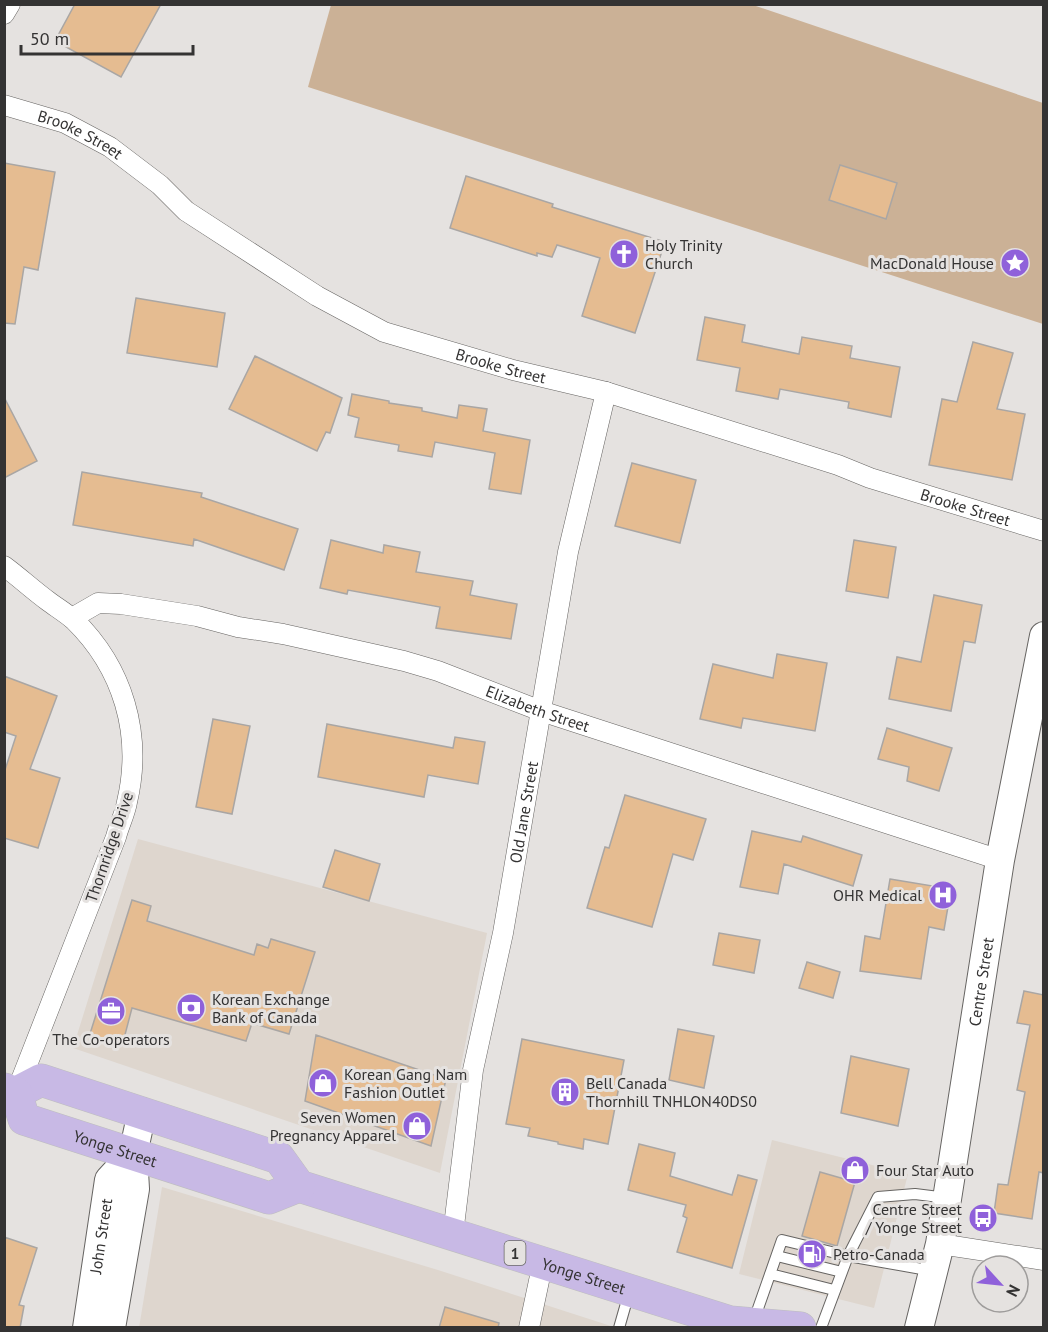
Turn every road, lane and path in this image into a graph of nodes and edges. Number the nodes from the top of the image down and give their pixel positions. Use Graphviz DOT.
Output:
graph roads {
  1 [pos="10,4"];
  2 [pos="4,14"];
  3 [pos="4,105"];
  4 [pos="606,392"];
  5 [pos="1044,531"];
  6 [pos="4,566"];
  7 [pos="72,618"];
  8 [pos="1044,636"];
  9 [pos="542,711"];
  10 [pos="1000,860"];
  11 [pos="10,1091"];
  12 [pos="142,1112"];
  13 [pos="133,1154"];
  14 [pos="299,1186"];
  15 [pos="947,1198"];
  16 [pos="453,1234"];
  17 [pos="777,1256"];
  18 [pos="848,1256"];
  19 [pos="937,1258"];
  20 [pos="1044,1260"];
  21 [pos="543,1262"];
  22 [pos="842,1272"];
  23 [pos="770,1274"];
  24 [pos="630,1290"];
  25 [pos="834,1290"];
  26 [pos="740,1324"];
  27 [pos="87,1328"];
  28 [pos="111,1328"];
  29 [pos="529,1328"];
  30 [pos="619,1328"];
  31 [pos="800,1328"];
  32 [pos="821,1328"];
  33 [pos="920,1328"];
  1 -- 2 [label="street"];
  3 -- 4 [label="street, Brooke Street"];
  4 -- 5 [label="street, Brooke Street"];
  4 -- 9 [label="street, Old Jane Street"];
  6 -- 7 [label="street, Thornridge Drive"];
  7 -- 9 [label="street, Elizabeth Street"];
  7 -- 11 [label="street, Thornridge Drive"];
  8 -- 10 [label="main road, Centre Street"];
  9 -- 10 [label="street, Elizabeth Street"];
  9 -- 16 [label="street, Old Jane Street"];
  10 -- 15 [label="main road, Centre Street"];
  11 -- 12 [label="main road"];
  11 -- 13 [label="main road, Yonge Street"];
  12 -- 13 [label="main road, John Street"];
  12 -- 14 [label="main road"];
  13 -- 14 [label="main road, Yonge Street"];
  13 -- 27 [label="main road, John Street"];
  13 -- 28 [label="main road, John Street"];
  14 -- 16 [label="main road, Yonge Street / 1"];
  15 -- 18 [label="lane"];
  15 -- 19 [label="main road, Centre Street"];
  16 -- 21 [label="main road, Yonge Street / 1"];
  17 -- 18 [label="lane"];
  17 -- 22 [label="lane"];
  17 -- 23 [label="lane"];
  18 -- 19 [label="lane"];
  18 -- 22 [label="lane"];
  19 -- 20 [label="street"];
  19 -- 33 [label="main road, Centre Street"];
  21 -- 24 [label="main road, Yonge Street / 1"];
  21 -- 29 [label="street"];
  22 -- 25 [label="lane"];
  23 -- 25 [label="lane"];
  23 -- 26 [label="lane"];
  24 -- 26 [label="main road, Yonge Street / 1"];
  24 -- 30 [label="lane"];
  25 -- 32 [label="lane"];
  26 -- 31 [label="main road, Yonge Street / 1"];
}
